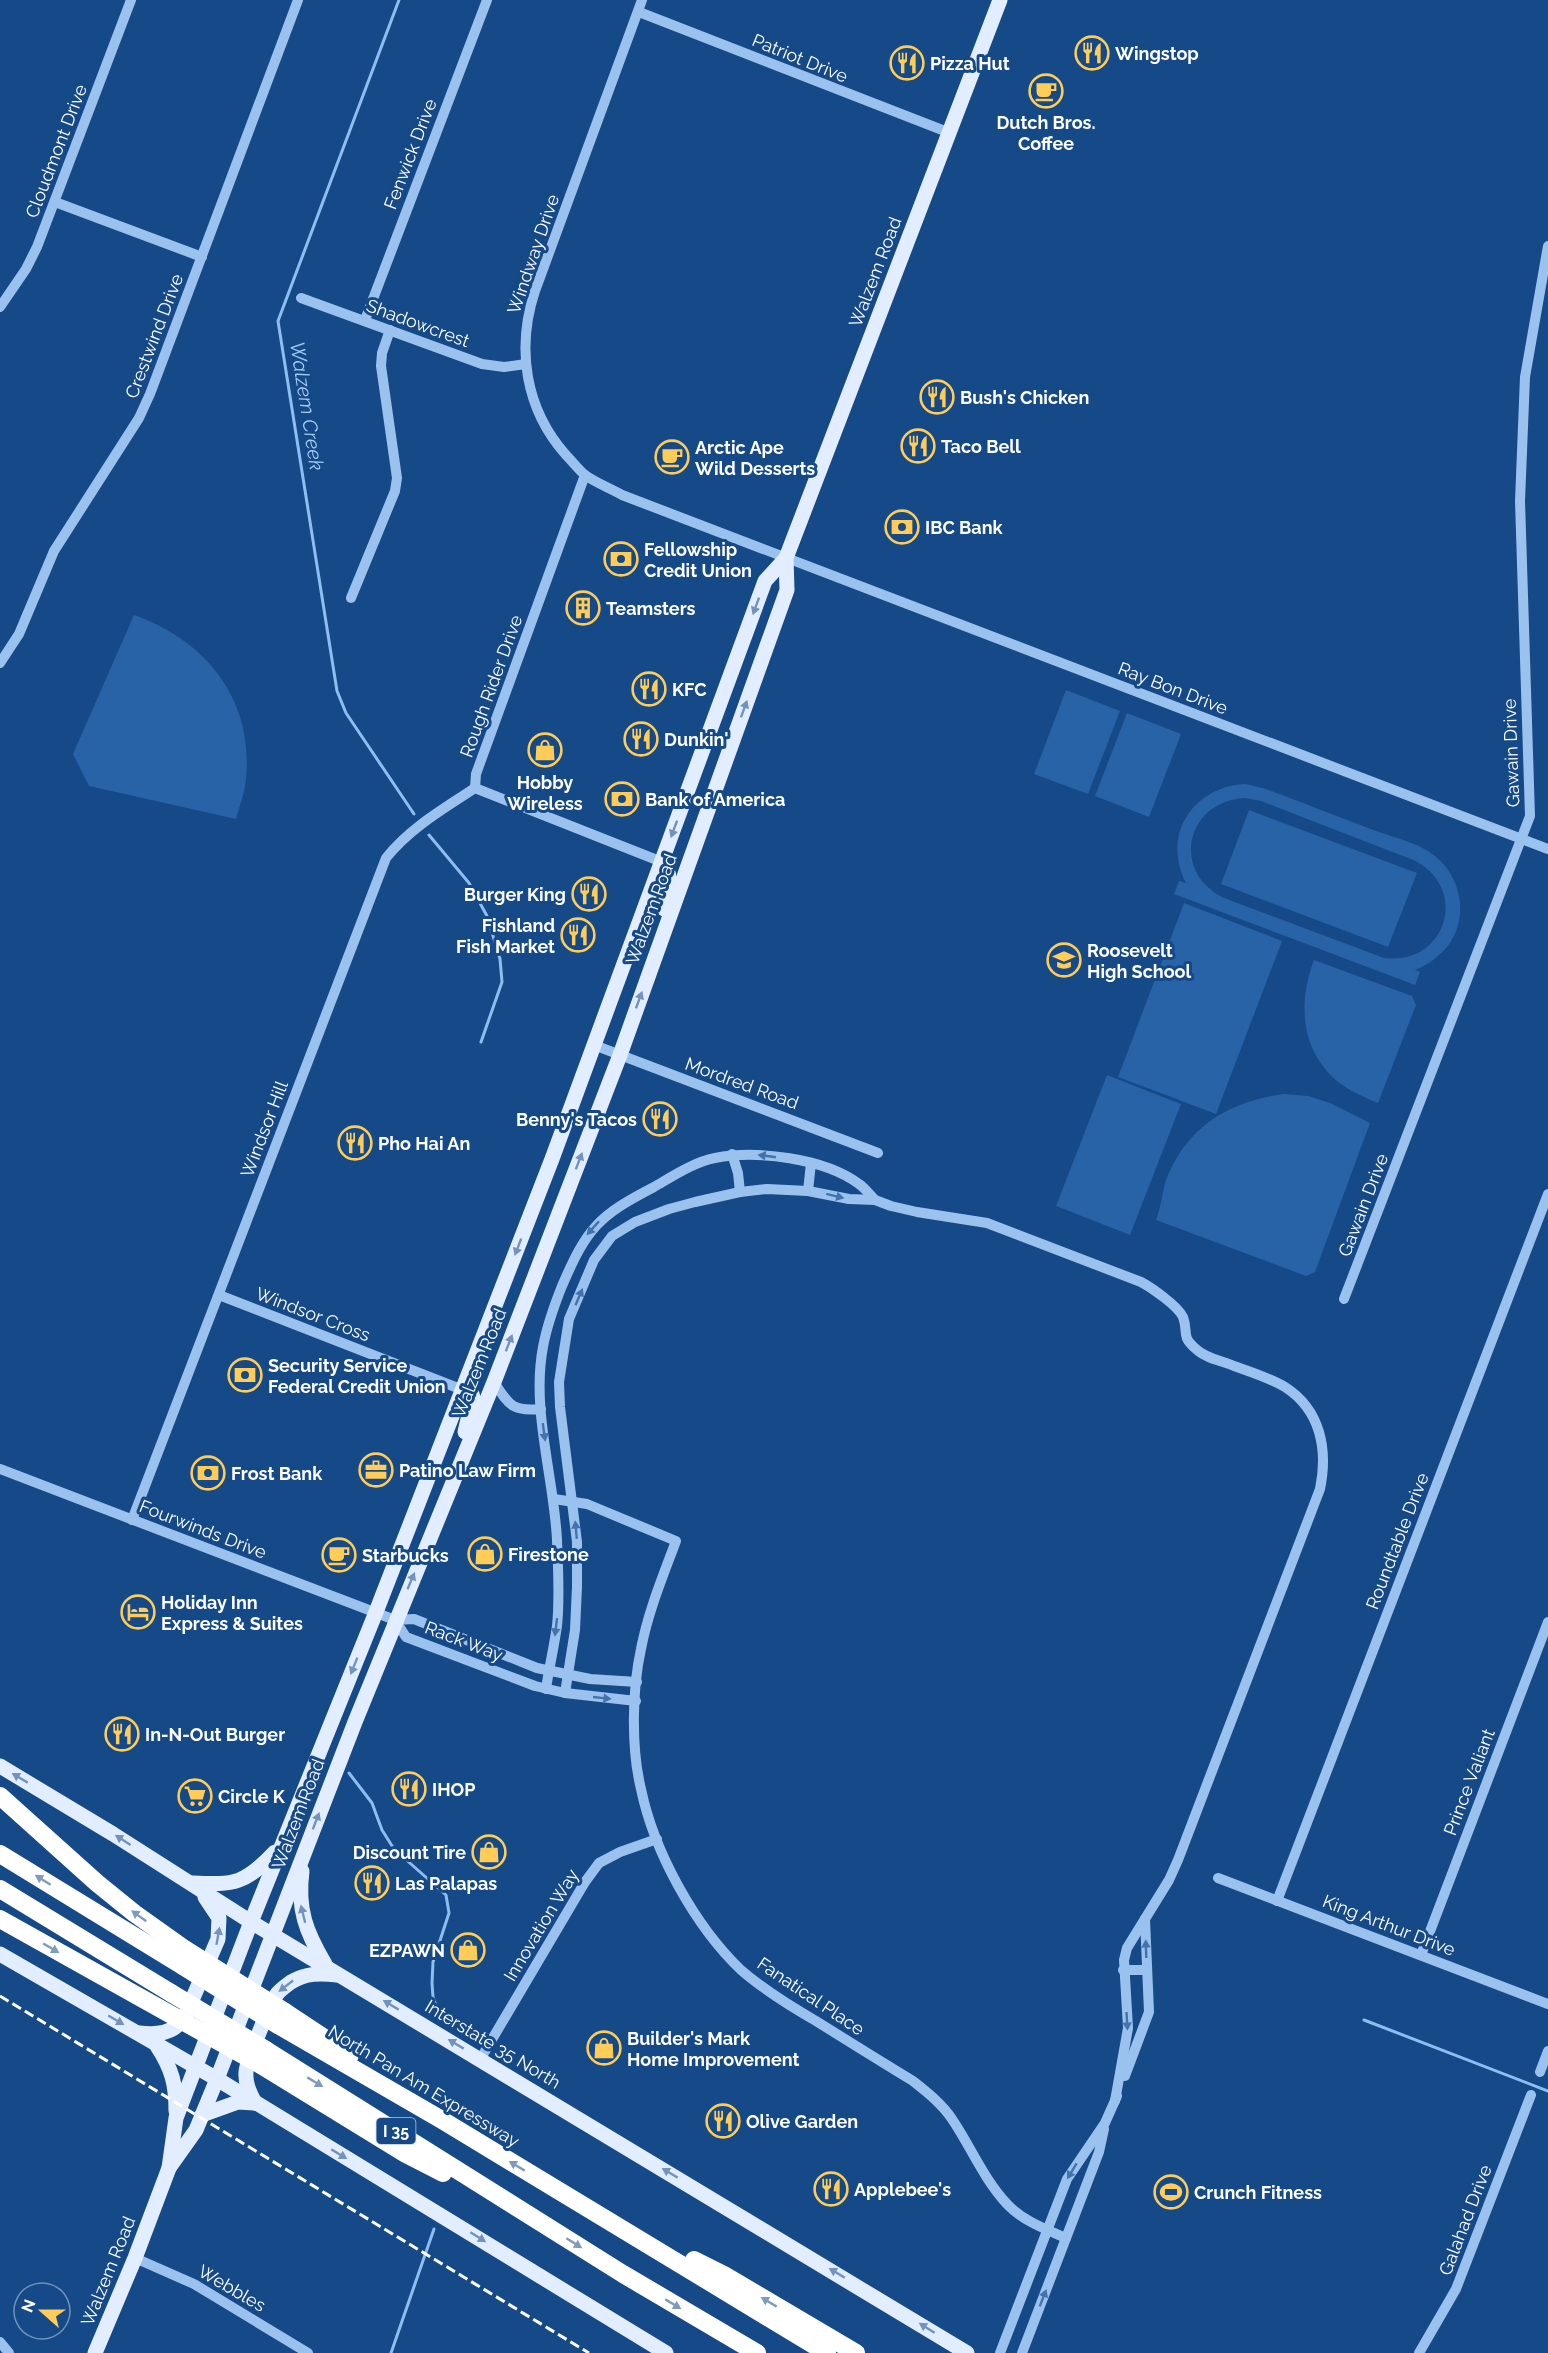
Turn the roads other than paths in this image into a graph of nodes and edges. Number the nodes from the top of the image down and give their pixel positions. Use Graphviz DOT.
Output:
graph roads {
  1 [pos="131,0"];
  2 [pos="298,0"];
  3 [pos="487,0"];
  4 [pos="642,0"];
  5 [pos="1000,0"];
  6 [pos="639,12"];
  7 [pos="950,133"];
  8 [pos="55,201"];
  9 [pos="1548,246"];
  10 [pos="202,257"];
  11 [pos="301,298"];
  12 [pos="0,306"];
  13 [pos="365,320"];
  14 [pos="390,330"];
  15 [pos="526,364"];
  16 [pos="585,475"];
  17 [pos="786,558"];
  18 [pos="351,598"];
  19 [pos="0,663"];
  20 [pos="475,788"];
  21 [pos="1521,838"];
  22 [pos="1548,849"];
  23 [pos="662,862"];
  24 [pos="655,956"];
  25 [pos="594,1045"];
  26 [pos="620,1055"];
  27 [pos="878,1153"];
  28 [pos="732,1154"];
  29 [pos="811,1163"];
  30 [pos="808,1191"];
  31 [pos="740,1192"];
  32 [pos="1548,1194"];
  33 [pos="875,1200"];
  34 [pos="219,1295"];
  35 [pos="1344,1299"];
  36 [pos="494,1382"];
  37 [pos="463,1390"];
  38 [pos="541,1409"];
  39 [pos="0,1469"];
  40 [pos="453,1482"];
  41 [pos="554,1499"];
  42 [pos="573,1501"];
  43 [pos="132,1520"];
  44 [pos="376,1612"];
  45 [pos="395,1620"];
  46 [pos="1548,1622"];
  47 [pos="549,1671"];
  48 [pos="567,1675"];
  49 [pos="637,1682"];
  50 [pos="546,1689"];
  51 [pos="565,1693"];
  52 [pos="636,1701"];
  53 [pos="0,1766"];
  54 [pos="0,1796"];
  55 [pos="657,1839"];
  56 [pos="281,1846"];
  57 [pos="304,1851"];
  58 [pos="0,1854"];
  59 [pos="1218,1878"];
  60 [pos="190,1883"];
  61 [pos="0,1889"];
  62 [pos="1277,1901"];
  63 [pos="1145,1918"];
  64 [pos="0,1919"];
  65 [pos="251,1922"];
  66 [pos="272,1935"];
  67 [pos="0,1954"];
  68 [pos="1421,1955"];
  69 [pos="185,1958"];
  70 [pos="327,1967"];
  71 [pos="1147,1970"];
  72 [pos="1123,1971"];
  73 [pos="341,1975"];
  74 [pos="1548,2004"];
  75 [pos="137,2033"];
  76 [pos="156,2043"];
  77 [pos="1548,2051"];
  78 [pos="263,2058"];
  79 [pos="481,2058"];
  80 [pos="197,2067"];
  81 [pos="1540,2072"];
  82 [pos="217,2079"];
  83 [pos="1531,2095"];
  84 [pos="1115,2101"];
  85 [pos="255,2103"];
  86 [pos="202,2115"];
  87 [pos="176,2118"];
  88 [pos="1105,2123"];
  89 [pos="169,2168"];
  90 [pos="568,2196"];
  91 [pos="1048,2230"];
  92 [pos="1066,2238"];
  93 [pos="135,2258"];
  94 [pos="0,2342"];
  95 [pos="9,2353"];
  96 [pos="95,2353"];
  97 [pos="308,2353"];
  98 [pos="666,2353"];
  99 [pos="756,2353"];
  100 [pos="827,2353"];
  101 [pos="856,2353"];
  102 [pos="967,2353"];
  103 [pos="1000,2353"];
  104 [pos="1022,2353"];
  105 [pos="1419,2353"];
  1 -- 8 [label="street, Cloudmont Drive"];
  2 -- 10 [label="street, Crestwind Drive"];
  3 -- 13 [label="street, Fenwick Drive"];
  4 -- 6 [label="street, Windway Drive"];
  5 -- 7 [label="main road, Walzem Road"];
  6 -- 7 [label="street, Patriot Drive"];
  6 -- 15 [label="street, Windway Drive"];
  7 -- 17 [label="main road, Walzem Road"];
  8 -- 10 [label="street"];
  8 -- 12 [label="street, Cloudmont Drive"];
  9 -- 21 [label="street, Gawain Drive"];
  10 -- 19 [label="street, Crestwind Drive"];
  11 -- 13 [label="street, Shadowcrest"];
  13 -- 14 [label="street, Shadowcrest"];
  14 -- 15 [label="street, Shadowcrest"];
  14 -- 18 [label="street"];
  15 -- 16 [label="street, Windway Drive"];
  16 -- 17 [label="street, Windway Drive"];
  16 -- 20 [label="street, Rough Rider Drive"];
  17 -- 21 [label="street, Ray Bon Drive"];
  17 -- 23 [label="main road, Walzem Road, one-way"];
  24 -- 17 [label="main road, Walzem Road, one-way"];
  20 -- 23 [label="street"];
  20 -- 34 [label="street, Windsor Hill"];
  21 -- 22 [label="street, Ray Bon Drive"];
  21 -- 35 [label="street, Gawain Drive"];
  23 -- 24 [label="main road"];
  23 -- 25 [label="main road, Walzem Road"];
  26 -- 24 [label="main road, Walzem Road, one-way"];
  25 -- 26 [label="street, Mordred Road"];
  25 -- 37 [label="main road, Walzem Road, one-way"];
  26 -- 27 [label="street, Mordred Road"];
  36 -- 26 [label="main road, Walzem Road, one-way"];
  29 -- 28 [label="street, one-way"];
  28 -- 31 [label="street"];
  28 -- 38 [label="street, one-way"];
  29 -- 30 [label="street"];
  29 -- 33 [label="street"];
  30 -- 31 [label="street"];
  30 -- 33 [label="street, one-way"];
  42 -- 31 [label="street, one-way"];
  32 -- 62 [label="street, Roundtable Drive"];
  33 -- 63 [label="street"];
  34 -- 37 [label="street, Windsor Cross"];
  34 -- 43 [label="street, Windsor Hill"];
  36 -- 38 [label="street"];
  36 -- 40 [label="main road, Walzem Road"];
  37 -- 40 [label="main road"];
  37 -- 44 [label="main road, Walzem Road"];
  38 -- 41 [label="street, one-way"];
  39 -- 43 [label="street, Fourwinds Drive"];
  45 -- 40 [label="main road, Walzem Road, one-way"];
  41 -- 42 [label="street"];
  41 -- 47 [label="street, one-way"];
  48 -- 42 [label="street, one-way"];
  42 -- 49 [label="street, Fanatical Place"];
  43 -- 44 [label="street, Fourwinds Drive"];
  44 -- 45 [label="street, Fourwinds Drive"];
  44 -- 56 [label="main road, Walzem Road, one-way"];
  45 -- 47 [label="street, Rack Way"];
  45 -- 50 [label="street, Rack Way"];
  57 -- 45 [label="main road, Walzem Road, one-way"];
  46 -- 68 [label="street, Prince Valiant"];
  47 -- 48 [label="street, Rack Way"];
  47 -- 50 [label="street"];
  48 -- 49 [label="street, Rack Way"];
  48 -- 51 [label="street"];
  49 -- 52 [label="street, Fanatical Place"];
  50 -- 51 [label="street, Rack Way"];
  51 -- 52 [label="street, Rack Way, one-way"];
  52 -- 55 [label="street, Fanatical Place"];
  60 -- 53 [label="main road, Interstate 35 North, one-way"];
  69 -- 54 [label="highway, one-way"];
  55 -- 79 [label="street, Innovation Way"];
  55 -- 91 [label="street, Fanatical Place"];
  56 -- 60 [label="main road"];
  56 -- 65 [label="main road, Walzem Road"];
  57 -- 66 [label="main road, Walzem Road"];
  70 -- 57 [label="main road, one-way"];
  69 -- 58 [label="highway, North Pan Am Expressway / I 35, one-way"];
  59 -- 62 [label="street, King Arthur Drive"];
  60 -- 65 [label="main road, Interstate 35 North"];
  75 -- 60 [label="main road, one-way"];
  61 -- 78 [label="highway, I 35, bridge"];
  62 -- 68 [label="street, King Arthur Drive"];
  71 -- 63 [label="street, one-way"];
  63 -- 72 [label="street"];
  64 -- 78 [label="highway, one-way, bridge"];
  65 -- 66 [label="main road, Interstate 35 North"];
  65 -- 80 [label="main road, Walzem Road"];
  66 -- 70 [label="main road, Interstate 35 North"];
  66 -- 82 [label="main road, Walzem Road"];
  67 -- 75 [label="main road, one-way"];
  68 -- 74 [label="street, King Arthur Drive"];
  90 -- 69 [label="highway, North Pan Am Expressway / I 35, one-way, bridge"];
  70 -- 73 [label="main road, Interstate 35 North"];
  71 -- 72 [label="street"];
  71 -- 84 [label="street"];
  72 -- 84 [label="street, one-way"];
  79 -- 73 [label="main road, Interstate 35 North, one-way"];
  73 -- 85 [label="main road, one-way"];
  75 -- 76 [label="main road"];
  76 -- 80 [label="main road"];
  76 -- 87 [label="main road"];
  77 -- 81 [label="street"];
  78 -- 99 [label="highway, I 35, one-way"];
  102 -- 79 [label="main road, Interstate 35 North, one-way"];
  80 -- 82 [label="main road"];
  80 -- 87 [label="main road, Walzem Road"];
  82 -- 85 [label="main road"];
  82 -- 86 [label="main road, Walzem Road"];
  83 -- 105 [label="street, Galahad Drive"];
  84 -- 88 [label="street"];
  85 -- 86 [label="main road"];
  85 -- 98 [label="main road, one-way"];
  86 -- 89 [label="main road, Walzem Road"];
  87 -- 89 [label="main road, Walzem Road"];
  88 -- 91 [label="street, one-way"];
  88 -- 92 [label="street"];
  89 -- 93 [label="main road, Walzem Road"];
  90 -- 100 [label="highway, North Pan Am Expressway / I 35"];
  101 -- 90 [label="highway, one-way"];
  91 -- 92 [label="street, Fanatical Place"];
  91 -- 103 [label="street"];
  104 -- 92 [label="street, one-way"];
  93 -- 96 [label="main road, Walzem Road"];
  93 -- 97 [label="street, Webbles"];
  94 -- 95 [label="street"];
}
